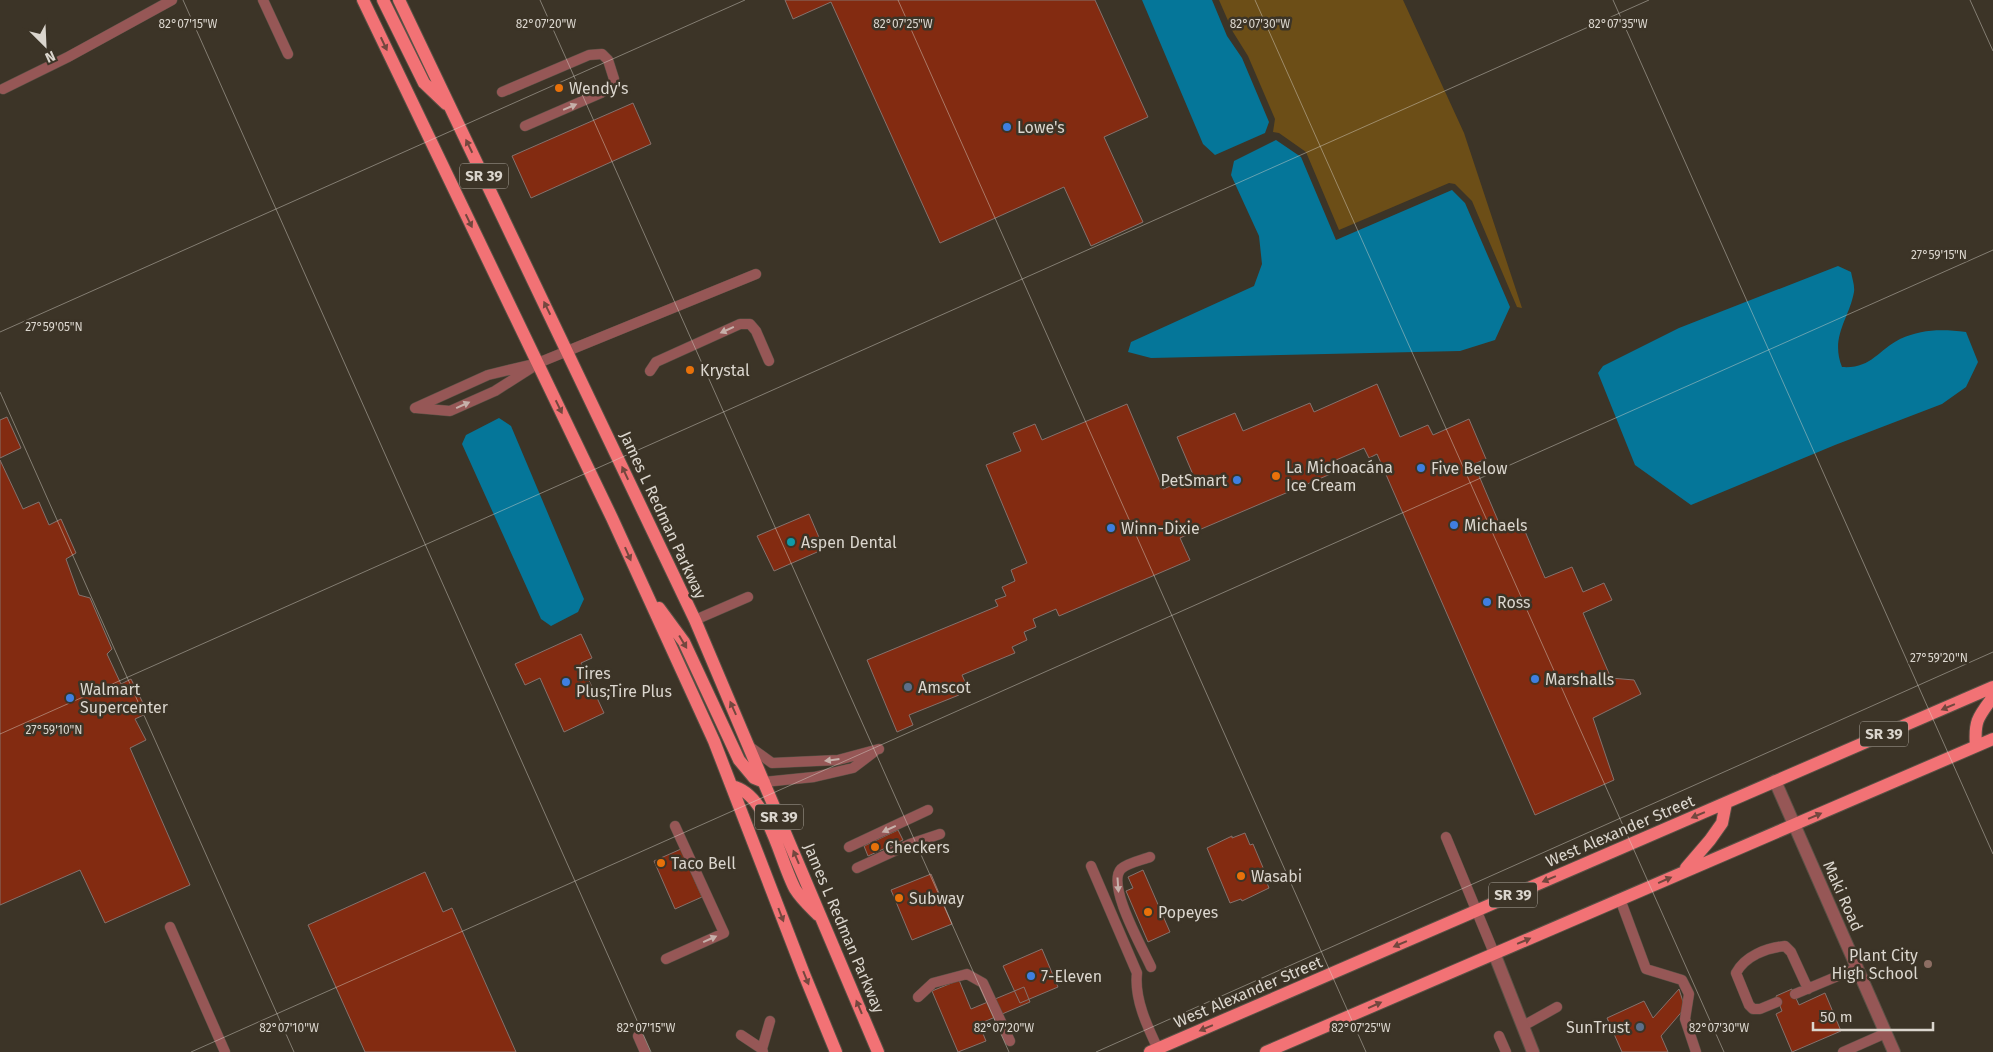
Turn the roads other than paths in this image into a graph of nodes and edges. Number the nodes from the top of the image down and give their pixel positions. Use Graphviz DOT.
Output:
graph roads {
  1 [pos="172,0"];
  2 [pos="263,0"];
  3 [pos="363,0"];
  4 [pos="383,0"];
  5 [pos="399,0"];
  6 [pos="288,54"];
  7 [pos="3,89"];
  8 [pos="502,92"];
  9 [pos="451,109"];
  10 [pos="525,126"];
  11 [pos="756,274"];
  12 [pos="568,352"];
  13 [pos="769,361"];
  14 [pos="538,364"];
  15 [pos="650,371"];
  16 [pos="644,588"];
  17 [pos="748,597"];
  18 [pos="695,620"];
  19 [pos="1993,687"];
  20 [pos="1993,697"];
  21 [pos="1993,739"];
  22 [pos="1976,746"];
  23 [pos="750,747"];
  24 [pos="1775,781"];
  25 [pos="764,782"];
  26 [pos="732,786"];
  27 [pos="1726,803"];
  28 [pos="928,810"];
  29 [pos="1793,825"];
  30 [pos="675,826"];
  31 [pos="940,834"];
  32 [pos="1446,837"];
  33 [pos="849,847"];
  34 [pos="1150,857"];
  35 [pos="1091,866"];
  36 [pos="857,868"];
  37 [pos="1682,872"];
  38 [pos="1620,899"];
  39 [pos="1476,911"];
  40 [pos="822,918"];
  41 [pos="170,927"];
  42 [pos="1494,953"];
  43 [pos="666,960"];
  44 [pos="1151,967"];
  45 [pos="1857,968"];
  46 [pos="1808,989"];
  47 [pos="1795,994"];
  48 [pos="918,997"];
  49 [pos="1777,1002"];
  50 [pos="1557,1008"];
  51 [pos="770,1021"];
  52 [pos="1523,1026"];
  53 [pos="1886,1033"];
  54 [pos="740,1035"];
  55 [pos="638,1036"];
  56 [pos="1499,1036"];
  57 [pos="1010,1041"];
  58 [pos="763,1051"];
  59 [pos="1156,1051"];
  60 [pos="225,1052"];
  61 [pos="645,1052"];
  62 [pos="836,1052"];
  63 [pos="878,1052"];
  64 [pos="1266,1052"];
  65 [pos="1506,1052"];
  66 [pos="1533,1052"];
  67 [pos="1696,1052"];
  68 [pos="1842,1052"];
  69 [pos="1894,1052"];
  1 -- 7 [label="lane"];
  2 -- 6 [label="lane"];
  3 -- 14 [label="main road, SR 39, one-way"];
  4 -- 9 [label="main road"];
  5 -- 9 [label="main road, James L Redman Parkway / SR 39"];
  10 -- 8 [label="lane, one-way"];
  12 -- 9 [label="main road, James L Redman Parkway / SR 39, one-way"];
  11 -- 12 [label="lane"];
  12 -- 14 [label="lane"];
  18 -- 12 [label="main road, James L Redman Parkway / SR 39, one-way"];
  13 -- 15 [label="lane, one-way"];
  14 -- 14 [label="lane, one-way"];
  14 -- 16 [label="main road, SR 39, one-way"];
  16 -- 25 [label="main road, one-way"];
  16 -- 26 [label="main road, SR 39"];
  17 -- 18 [label="lane"];
  23 -- 18 [label="main road, James L Redman Parkway / SR 39, one-way"];
  19 -- 24 [label="main road, West Alexander Street / SR 39, one-way"];
  20 -- 22 [label="main road"];
  21 -- 22 [label="main road"];
  29 -- 22 [label="main road, one-way"];
  23 -- 25 [label="main road, James L Redman Parkway / SR 39"];
  25 -- 23 [label="lane, one-way"];
  24 -- 27 [label="main road, West Alexander Street / SR 39"];
  24 -- 29 [label="street, Maki Road"];
  40 -- 25 [label="main road, James L Redman Parkway / SR 39, one-way"];
  26 -- 40 [label="main road"];
  26 -- 62 [label="main road, SR 39, one-way"];
  27 -- 37 [label="main road"];
  27 -- 39 [label="main road, West Alexander Street / SR 39, one-way"];
  28 -- 33 [label="lane, one-way"];
  29 -- 37 [label="main road"];
  29 -- 45 [label="street, Maki Road"];
  43 -- 30 [label="lane, one-way"];
  31 -- 36 [label="lane"];
  32 -- 39 [label="lane"];
  34 -- 44 [label="lane, one-way"];
  35 -- 59 [label="lane"];
  38 -- 37 [label="main road, one-way"];
  42 -- 38 [label="main road, one-way"];
  38 -- 67 [label="lane"];
  39 -- 42 [label="lane"];
  39 -- 59 [label="main road, West Alexander Street / SR 39, one-way"];
  63 -- 40 [label="main road, James L Redman Parkway / SR 39, one-way"];
  41 -- 60 [label="lane"];
  42 -- 52 [label="street"];
  64 -- 42 [label="main road, one-way"];
  45 -- 46 [label="lane"];
  45 -- 53 [label="street, Maki Road"];
  46 -- 47 [label="lane"];
  46 -- 49 [label="lane"];
  48 -- 57 [label="lane"];
  50 -- 52 [label="lane"];
  51 -- 58 [label="lane"];
  52 -- 66 [label="street"];
  53 -- 68 [label="lane"];
  53 -- 69 [label="street, Maki Road"];
  54 -- 58 [label="lane"];
  55 -- 61 [label="lane"];
  56 -- 65 [label="lane"];
}
